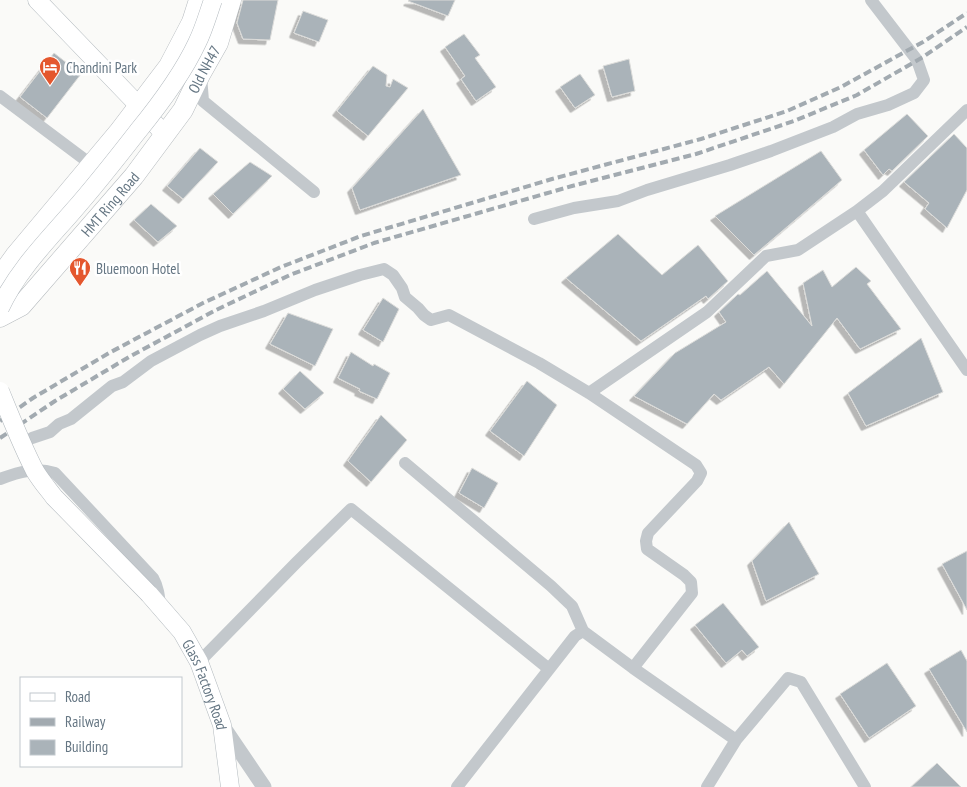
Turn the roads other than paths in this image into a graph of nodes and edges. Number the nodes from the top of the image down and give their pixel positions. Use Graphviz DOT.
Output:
graph roads {
  1 [pos="37,0"];
  2 [pos="198,0"];
  3 [pos="213,0"];
  4 [pos="232,0"];
  5 [pos="872,0"];
  6 [pos="201,73"];
  7 [pos="0,96"];
  8 [pos="139,106"];
  9 [pos="967,110"];
  10 [pos="165,135"];
  11 [pos="92,165"];
  12 [pos="314,192"];
  13 [pos="857,211"];
  14 [pos="534,219"];
  15 [pos="0,277"];
  16 [pos="0,308"];
  17 [pos="0,317"];
  18 [pos="967,370"];
  19 [pos="0,391"];
  20 [pos="589,393"];
  21 [pos="32,438"];
  22 [pos="404,463"];
  23 [pos="0,479"];
  24 [pos="154,600"];
  25 [pos="583,631"];
  26 [pos="199,662"];
  27 [pos="633,668"];
  28 [pos="549,669"];
  29 [pos="222,725"];
  30 [pos="736,740"];
  31 [pos="230,787"];
  32 [pos="264,787"];
  33 [pos="457,787"];
  34 [pos="707,787"];
  35 [pos="865,787"];
  1 -- 8 [label="main road"];
  2 -- 8 [label="main road"];
  3 -- 16 [label="main road, bridge"];
  4 -- 6 [label="main road, Old NH47"];
  5 -- 14 [label="street"];
  6 -- 10 [label="main road, Old NH47"];
  6 -- 12 [label="street"];
  7 -- 11 [label="street"];
  8 -- 10 [label="main road"];
  8 -- 11 [label="main road"];
  9 -- 13 [label="street"];
  10 -- 17 [label="main road, HMT Ring Road"];
  11 -- 15 [label="main road"];
  13 -- 18 [label="street"];
  13 -- 20 [label="street"];
  19 -- 24 [label="main road, Glass Factory Road, bridge"];
  20 -- 21 [label="street"];
  20 -- 27 [label="street"];
  22 -- 25 [label="street"];
  23 -- 24 [label="street"];
  24 -- 26 [label="main road, Glass Factory Road"];
  25 -- 27 [label="street"];
  25 -- 28 [label="street"];
  26 -- 28 [label="street"];
  26 -- 29 [label="main road, Glass Factory Road"];
  27 -- 30 [label="street"];
  28 -- 33 [label="street"];
  29 -- 31 [label="main road, Glass Factory Road"];
  29 -- 32 [label="street"];
  30 -- 34 [label="street"];
  30 -- 35 [label="street"];
}
